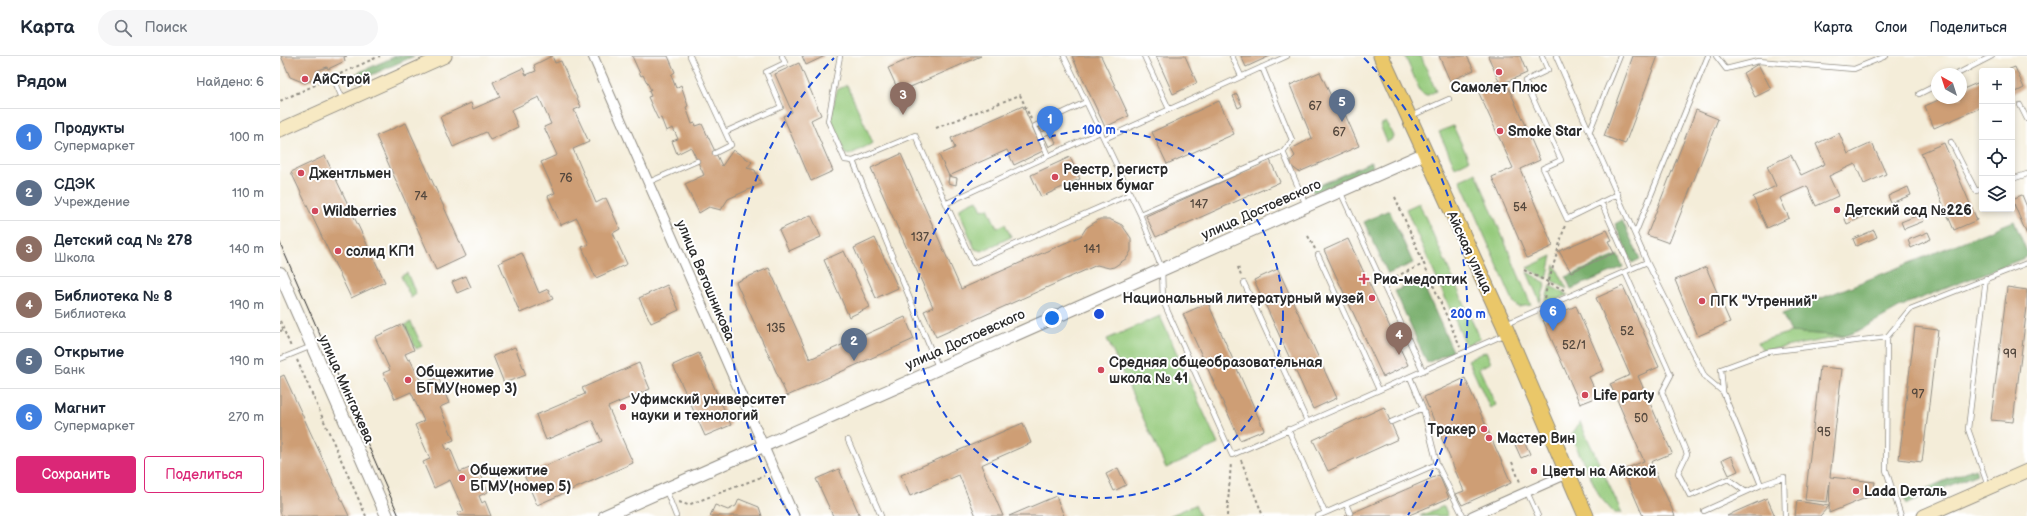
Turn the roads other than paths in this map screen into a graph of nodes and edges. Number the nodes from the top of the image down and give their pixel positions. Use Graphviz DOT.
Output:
graph roads {
  1 [pos="445,56"];
  2 [pos="593,56"];
  3 [pos="690,56"];
  4 [pos="782,56"];
  5 [pos="840,56"];
  6 [pos="1064,56"];
  7 [pos="1144,56"];
  8 [pos="1232,56"];
  9 [pos="1285,56"];
  10 [pos="1381,56"];
  11 [pos="1542,56"];
  12 [pos="1556,56"];
  13 [pos="1620,56"];
  14 [pos="1708,56"];
  15 [pos="1716,56"];
  16 [pos="1886,56"];
  17 [pos="1992,56"];
  18 [pos="1262,67"];
  19 [pos="1967,69"];
  20 [pos="1241,76"];
  21 [pos="333,77"];
  22 [pos="1931,88"];
  23 [pos="1919,94"];
  24 [pos="1448,99"];
  25 [pos="343,101"];
  26 [pos="1086,102"];
  27 [pos="2020,105"];
  28 [pos="1169,109"];
  29 [pos="1409,117"];
  30 [pos="2027,119"];
  31 [pos="280,129"];
  32 [pos="1590,130"];
  33 [pos="725,132"];
  34 [pos="1100,132"];
  35 [pos="1104,139"];
  36 [pos="1951,142"];
  37 [pos="1283,152"];
  38 [pos="716,153"];
  39 [pos="1426,153"];
  40 [pos="1048,156"];
  41 [pos="697,161"];
  42 [pos="853,161"];
  43 [pos="2027,174"];
  44 [pos="2015,178"];
  45 [pos="649,182"];
  46 [pos="1340,190"];
  47 [pos="1979,190"];
  48 [pos="1130,194"];
  49 [pos="1618,194"];
  50 [pos="1601,202"];
  51 [pos="947,203"];
  52 [pos="1306,205"];
  53 [pos="1140,214"];
  54 [pos="1635,234"];
  55 [pos="1318,255"];
  56 [pos="1648,262"];
  57 [pos="2027,264"];
  58 [pos="1162,269"];
  59 [pos="1630,269"];
  60 [pos="1625,272"];
  61 [pos="280,273"];
  62 [pos="1986,278"];
  63 [pos="1244,283"];
  64 [pos="1506,329"];
  65 [pos="1887,337"];
  66 [pos="312,346"];
  67 [pos="280,359"];
  68 [pos="938,368"];
  69 [pos="1423,371"];
  70 [pos="1410,377"];
  71 [pos="1379,390"];
  72 [pos="1723,392"];
  73 [pos="1423,408"];
  74 [pos="1307,421"];
  75 [pos="1391,422"];
  76 [pos="1288,429"];
  77 [pos="848,440"];
  78 [pos="762,445"];
  79 [pos="1437,464"];
  80 [pos="2027,471"];
  81 [pos="1569,473"];
  82 [pos="1761,485"];
  83 [pos="1989,488"];
  84 [pos="665,489"];
  85 [pos="1527,492"];
  86 [pos="1746,492"];
  87 [pos="1346,504"];
  88 [pos="1704,511"];
  89 [pos="1325,513"];
  90 [pos="1350,513"];
  91 [pos="387,516"];
  92 [pos="605,516"];
  93 [pos="676,516"];
  94 [pos="794,516"];
  95 [pos="880,516"];
  96 [pos="1318,516"];
  97 [pos="1463,516"];
  98 [pos="1472,516"];
  99 [pos="1538,516"];
  100 [pos="1586,516"];
  101 [pos="1785,516"];
  102 [pos="1901,516"];
  103 [pos="1924,516"];
  1 -- 25 [label="main road"];
  2 -- 45 [label="street, улица Ветошникова"];
  3 -- 33 [label="lane"];
  4 -- 33 [label="lane"];
  5 -- 42 [label="lane"];
  6 -- 26 [label="lane"];
  7 -- 28 [label="lane"];
  8 -- 20 [label="lane"];
  9 -- 18 [label="lane"];
  10 -- 29 [label="main road, Айская улица"];
  11 -- 50 [label="lane"];
  12 -- 32 [label="lane"];
  13 -- 32 [label="lane"];
  14 -- 54 [label="lane"];
  15 -- 16 [label="lane"];
  17 -- 19 [label="lane"];
  18 -- 20 [label="lane"];
  18 -- 37 [label="lane"];
  20 -- 28 [label="lane"];
  21 -- 25 [label="lane"];
  22 -- 23 [label="lane"];
  24 -- 29 [label="lane"];
  25 -- 31 [label="main road"];
  26 -- 34 [label="lane"];
  26 -- 40 [label="lane"];
  27 -- 30 [label="lane"];
  28 -- 35 [label="lane"];
  29 -- 39 [label="main road, Айская улица"];
  32 -- 49 [label="lane"];
  33 -- 38 [label="lane"];
  34 -- 35 [label="lane"];
  34 -- 40 [label="lane"];
  35 -- 48 [label="lane"];
  36 -- 47 [label="lane"];
  37 -- 52 [label="lane"];
  37 -- 53 [label="lane"];
  39 -- 46 [label="street, улица Достоевского"];
  39 -- 64 [label="main road, Айская улица"];
  40 -- 51 [label="lane"];
  41 -- 45 [label="lane"];
  42 -- 51 [label="lane"];
  42 -- 68 [label="lane"];
  43 -- 44 [label="lane"];
  45 -- 78 [label="street, улица Ветошникова"];
  46 -- 52 [label="street, улица Достоевского"];
  46 -- 69 [label="lane"];
  48 -- 51 [label="lane"];
  48 -- 53 [label="lane"];
  49 -- 50 [label="lane"];
  49 -- 54 [label="lane"];
  50 -- 59 [label="lane"];
  52 -- 58 [label="street, улица Достоевского"];
  53 -- 58 [label="lane"];
  54 -- 56 [label="lane"];
  55 -- 71 [label="lane"];
  56 -- 59 [label="lane"];
  56 -- 72 [label="lane"];
  57 -- 62 [label="lane"];
  58 -- 68 [label="street, улица Достоевского"];
  58 -- 76 [label="lane"];
  59 -- 60 [label="lane"];
  60 -- 64 [label="lane"];
  60 -- 86 [label="lane"];
  61 -- 66 [label="street, улица Мингажева"];
  62 -- 65 [label="lane"];
  62 -- 83 [label="lane"];
  63 -- 74 [label="lane"];
  64 -- 69 [label="lane"];
  64 -- 81 [label="main road, Айская улица"];
  65 -- 72 [label="lane"];
  65 -- 102 [label="lane"];
  66 -- 67 [label="lane"];
  66 -- 91 [label="street, улица Мингажева"];
  68 -- 78 [label="street, улица Достоевского"];
  69 -- 70 [label="lane"];
  70 -- 71 [label="lane"];
  70 -- 73 [label="lane"];
  71 -- 74 [label="lane"];
  72 -- 82 [label="lane"];
  73 -- 75 [label="lane"];
  73 -- 79 [label="lane"];
  74 -- 76 [label="lane"];
  76 -- 89 [label="lane"];
  77 -- 95 [label="lane"];
  78 -- 84 [label="street, улица Достоевского"];
  78 -- 94 [label="street, улица Ветошникова"];
  79 -- 87 [label="lane"];
  79 -- 97 [label="lane"];
  80 -- 83 [label="main road"];
  81 -- 85 [label="street"];
  81 -- 100 [label="main road, Айская улица"];
  82 -- 86 [label="lane"];
  82 -- 101 [label="lane"];
  83 -- 103 [label="main road"];
  84 -- 92 [label="street, улица Достоевского"];
  84 -- 93 [label="lane"];
  85 -- 98 [label="street"];
  85 -- 99 [label="lane"];
  86 -- 88 [label="lane"];
  87 -- 89 [label="lane"];
  87 -- 90 [label="lane"];
  89 -- 96 [label="lane"];
}
